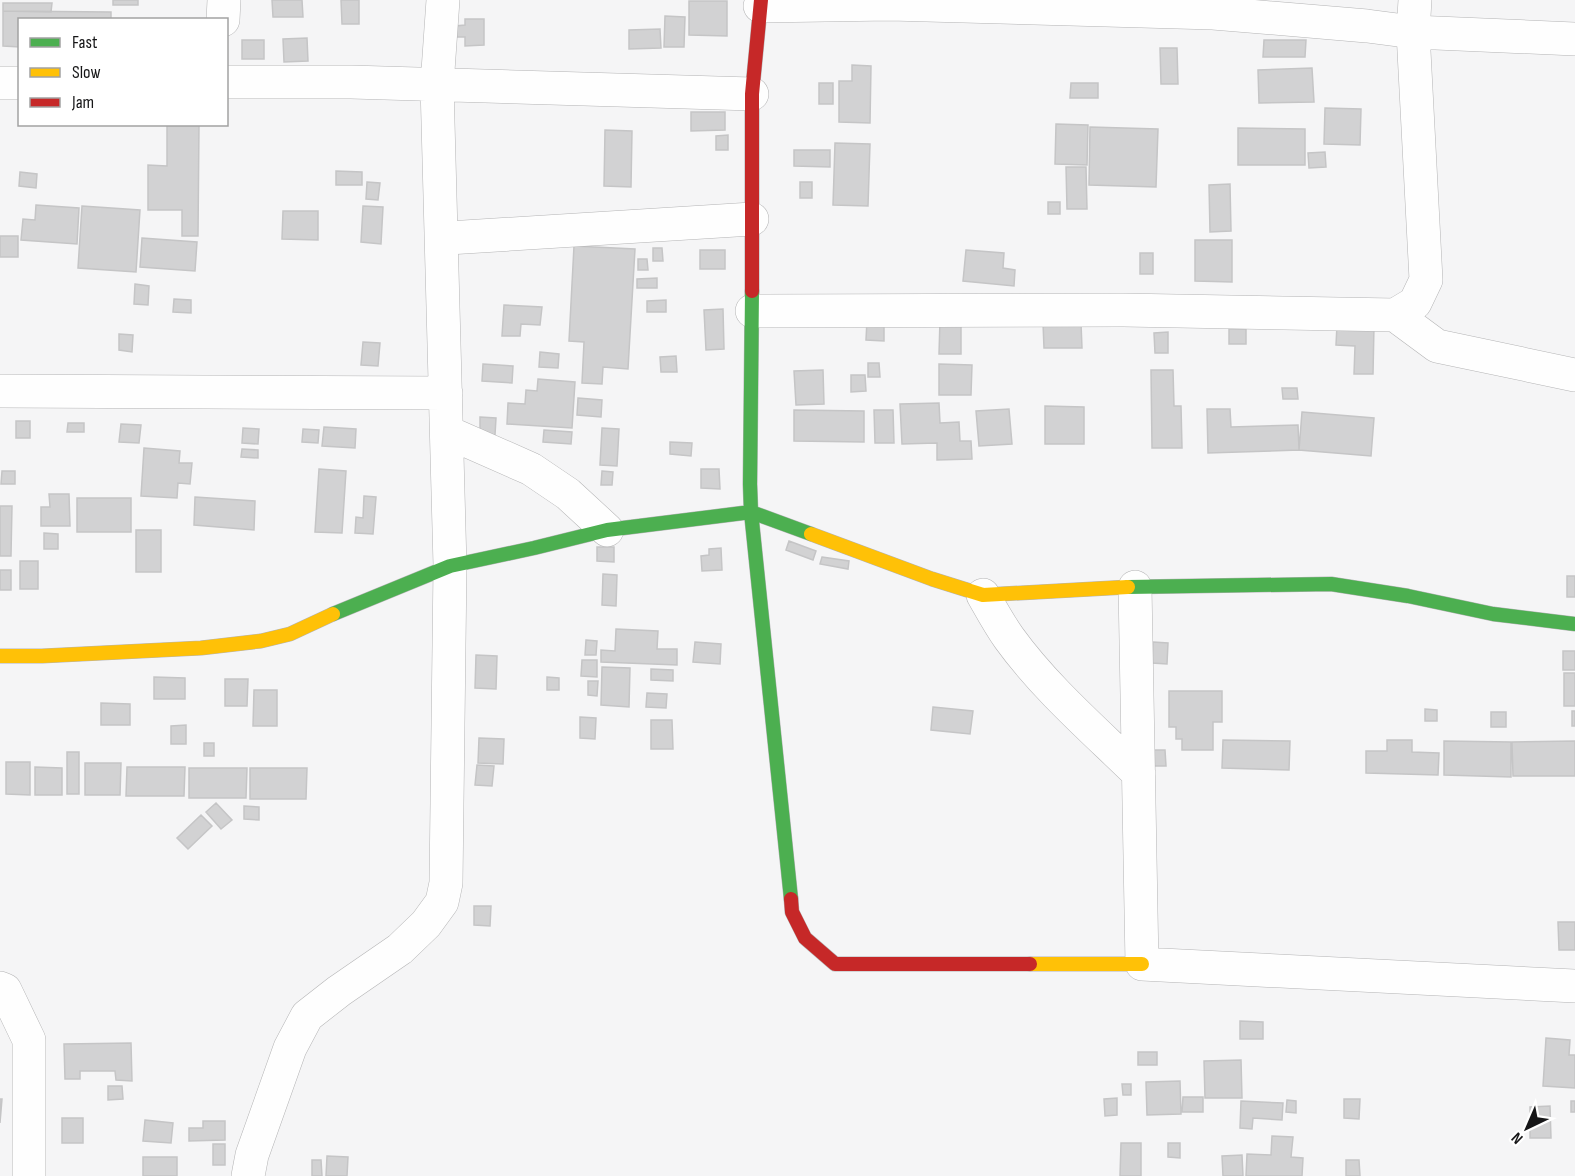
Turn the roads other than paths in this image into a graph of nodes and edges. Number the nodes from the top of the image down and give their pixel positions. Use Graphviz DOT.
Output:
graph roads {
  1 [pos="224,0"];
  2 [pos="443,0"];
  3 [pos="760,3"];
  4 [pos="1414,16"];
  5 [pos="223,18"];
  6 [pos="1575,39"];
  7 [pos="228,82"];
  8 [pos="0,83"];
  9 [pos="18,83"];
  10 [pos="437,85"];
  11 [pos="752,94"];
  12 [pos="752,219"];
  13 [pos="448,238"];
  14 [pos="752,311"];
  15 [pos="1395,315"];
  16 [pos="1575,375"];
  17 [pos="0,391"];
  18 [pos="446,393"];
  19 [pos="447,432"];
  20 [pos="751,512"];
  21 [pos="607,530"];
  22 [pos="450,566"];
  23 [pos="1135,587"];
  24 [pos="983,595"];
  25 [pos="1575,624"];
  26 [pos="0,656"];
  27 [pos="1138,774"];
  28 [pos="1142,964"];
  29 [pos="1575,986"];
  30 [pos="0,988"];
  31 [pos="29,1176"];
  32 [pos="248,1176"];
  1 -- 5 [label="street"];
  2 -- 10 [label="street"];
  3 -- 4 [label="street"];
  3 -- 11 [label="street"];
  4 -- 6 [label="street"];
  4 -- 15 [label="street"];
  7 -- 10 [label="street"];
  8 -- 9 [label="street"];
  10 -- 11 [label="street"];
  10 -- 18 [label="street"];
  11 -- 12 [label="street"];
  12 -- 13 [label="street"];
  12 -- 14 [label="street"];
  14 -- 15 [label="street"];
  14 -- 20 [label="street"];
  15 -- 16 [label="street"];
  17 -- 18 [label="street"];
  18 -- 19 [label="street"];
  19 -- 21 [label="street"];
  19 -- 22 [label="street"];
  20 -- 21 [label="street"];
  20 -- 24 [label="street"];
  20 -- 28 [label="street"];
  21 -- 22 [label="street"];
  22 -- 26 [label="street"];
  22 -- 32 [label="street"];
  23 -- 24 [label="street"];
  23 -- 25 [label="street"];
  23 -- 27 [label="street"];
  24 -- 27 [label="street"];
  27 -- 28 [label="street"];
  28 -- 29 [label="street"];
  30 -- 31 [label="street"];
}
